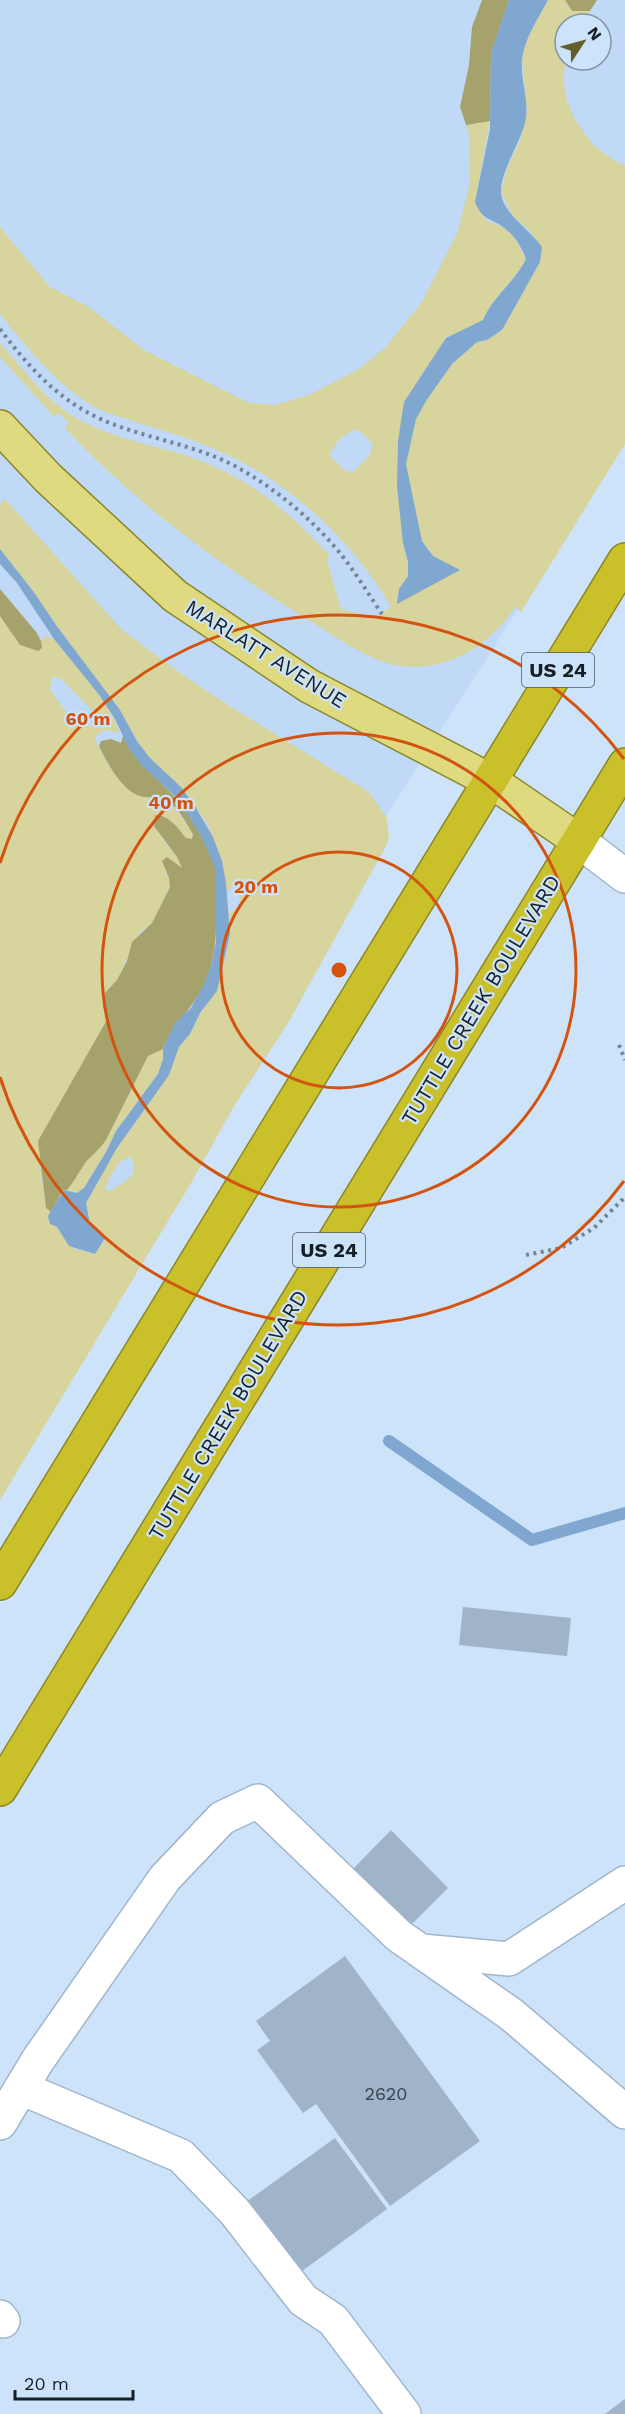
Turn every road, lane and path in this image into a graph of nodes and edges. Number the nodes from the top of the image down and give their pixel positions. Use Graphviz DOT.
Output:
graph roads {
  1 [pos="0,329"];
  2 [pos="0,427"];
  3 [pos="625,560"];
  4 [pos="382,614"];
  5 [pos="625,765"];
  6 [pos="491,781"];
  7 [pos="579,840"];
  8 [pos="625,876"];
  9 [pos="619,1045"];
  10 [pos="625,1060"];
  11 [pos="625,1197"];
  12 [pos="526,1256"];
  13 [pos="0,1583"];
  14 [pos="0,1789"];
  15 [pos="625,1883"];
  16 [pos="421,1951"];
  17 [pos="21,2088"];
  18 [pos="625,2112"];
  19 [pos="0,2123"];
  20 [pos="404,2414"];
  1 -- 4 [label="path"];
  2 -- 6 [label="main road, MARLATT AVENUE"];
  3 -- 6 [label="highway, US 24"];
  5 -- 7 [label="highway, TUTTLE CREEK BOULEVARD / US 24"];
  6 -- 7 [label="main road, MARLATT AVENUE"];
  6 -- 13 [label="highway, US 24"];
  7 -- 8 [label="street, MARLATT AVENUE"];
  7 -- 14 [label="highway, TUTTLE CREEK BOULEVARD / US 24"];
  9 -- 10 [label="path"];
  11 -- 12 [label="path"];
  15 -- 16 [label="street"];
  16 -- 17 [label="street"];
  16 -- 18 [label="street"];
  17 -- 19 [label="street"];
  17 -- 20 [label="street"];
}
